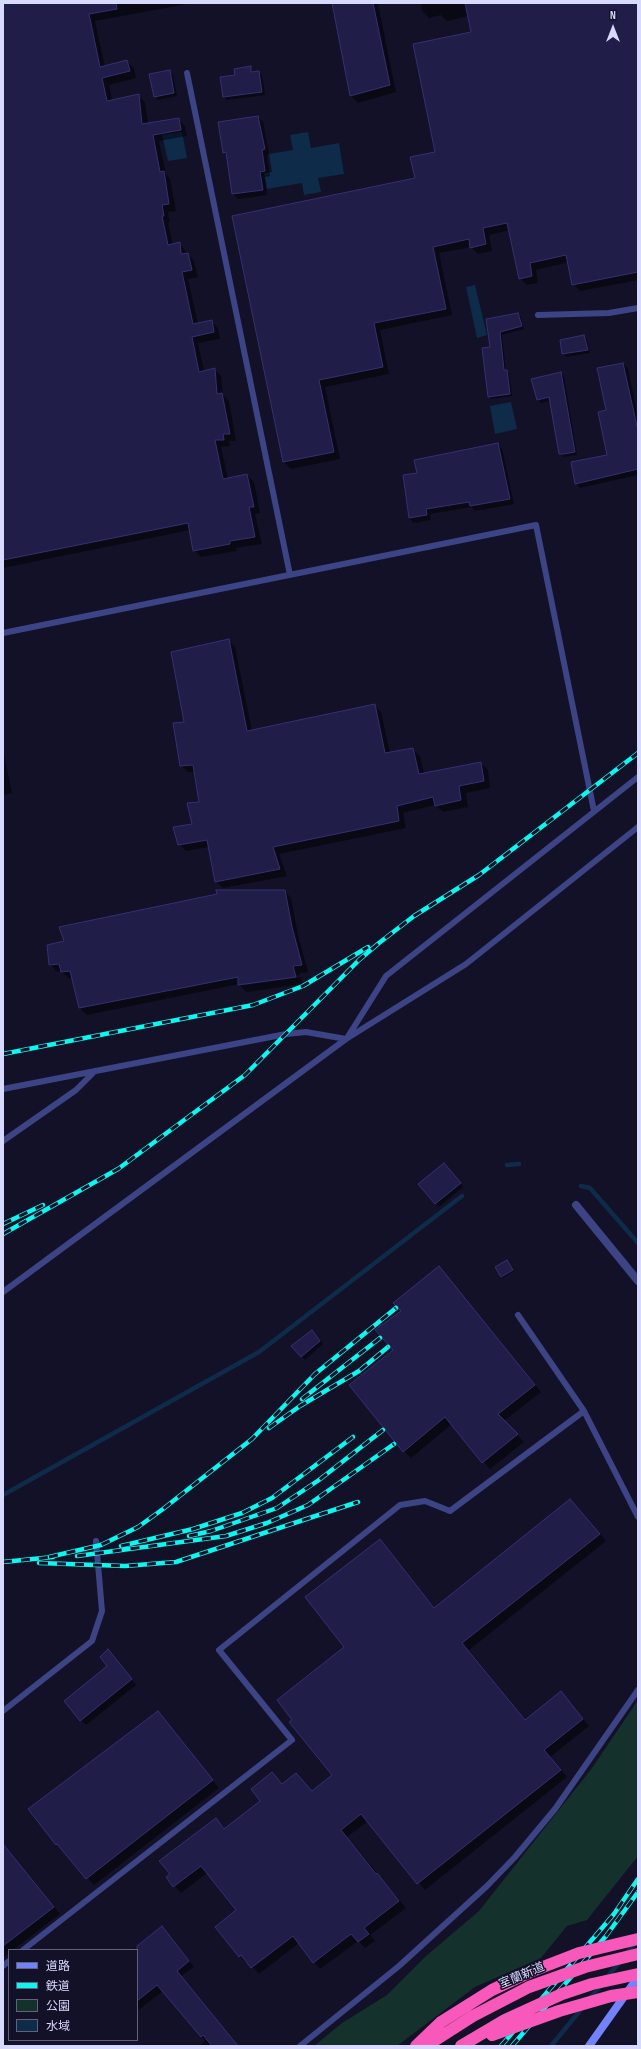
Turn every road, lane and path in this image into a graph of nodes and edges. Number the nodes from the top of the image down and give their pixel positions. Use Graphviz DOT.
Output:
graph roads {
  1 [pos="187,73"];
  2 [pos="638,308"];
  3 [pos="538,315"];
  4 [pos="290,575"];
  5 [pos="3,633"];
  6 [pos="638,777"];
  7 [pos="594,811"];
  8 [pos="638,827"];
  9 [pos="346,1039"];
  10 [pos="96,1070"];
  11 [pos="3,1089"];
  12 [pos="3,1141"];
  13 [pos="576,1205"];
  14 [pos="638,1281"];
  15 [pos="3,1292"];
  16 [pos="518,1315"];
  17 [pos="584,1410"];
  18 [pos="638,1517"];
  19 [pos="96,1541"];
  20 [pos="638,1690"];
  21 [pos="3,1711"];
  22 [pos="638,1939"];
  23 [pos="24,1949"];
  24 [pos="638,1954"];
  25 [pos="638,1977"];
  26 [pos="638,1992"];
  27 [pos="300,2046"];
  28 [pos="416,2046"];
  29 [pos="426,2046"];
  30 [pos="461,2046"];
  31 [pos="464,2046"];
  32 [pos="589,2046"];
  1 -- 4 [label="lane"];
  2 -- 3 [label="lane"];
  4 -- 5 [label="lane"];
  4 -- 7 [label="lane"];
  6 -- 7 [label="lane"];
  7 -- 9 [label="lane"];
  8 -- 9 [label="lane"];
  9 -- 10 [label="lane"];
  9 -- 15 [label="lane"];
  10 -- 11 [label="lane"];
  10 -- 12 [label="lane"];
  13 -- 14 [label="street"];
  16 -- 17 [label="lane"];
  17 -- 18 [label="lane"];
  17 -- 23 [label="lane"];
  19 -- 21 [label="lane"];
  20 -- 27 [label="lane"];
  22 -- 28 [label="highway, bridge"];
  24 -- 29 [label="highway, 室蘭新道, bridge"];
  25 -- 30 [label="highway, bridge"];
  25 -- 32 [label="street"];
  26 -- 31 [label="highway, bridge"];
}
